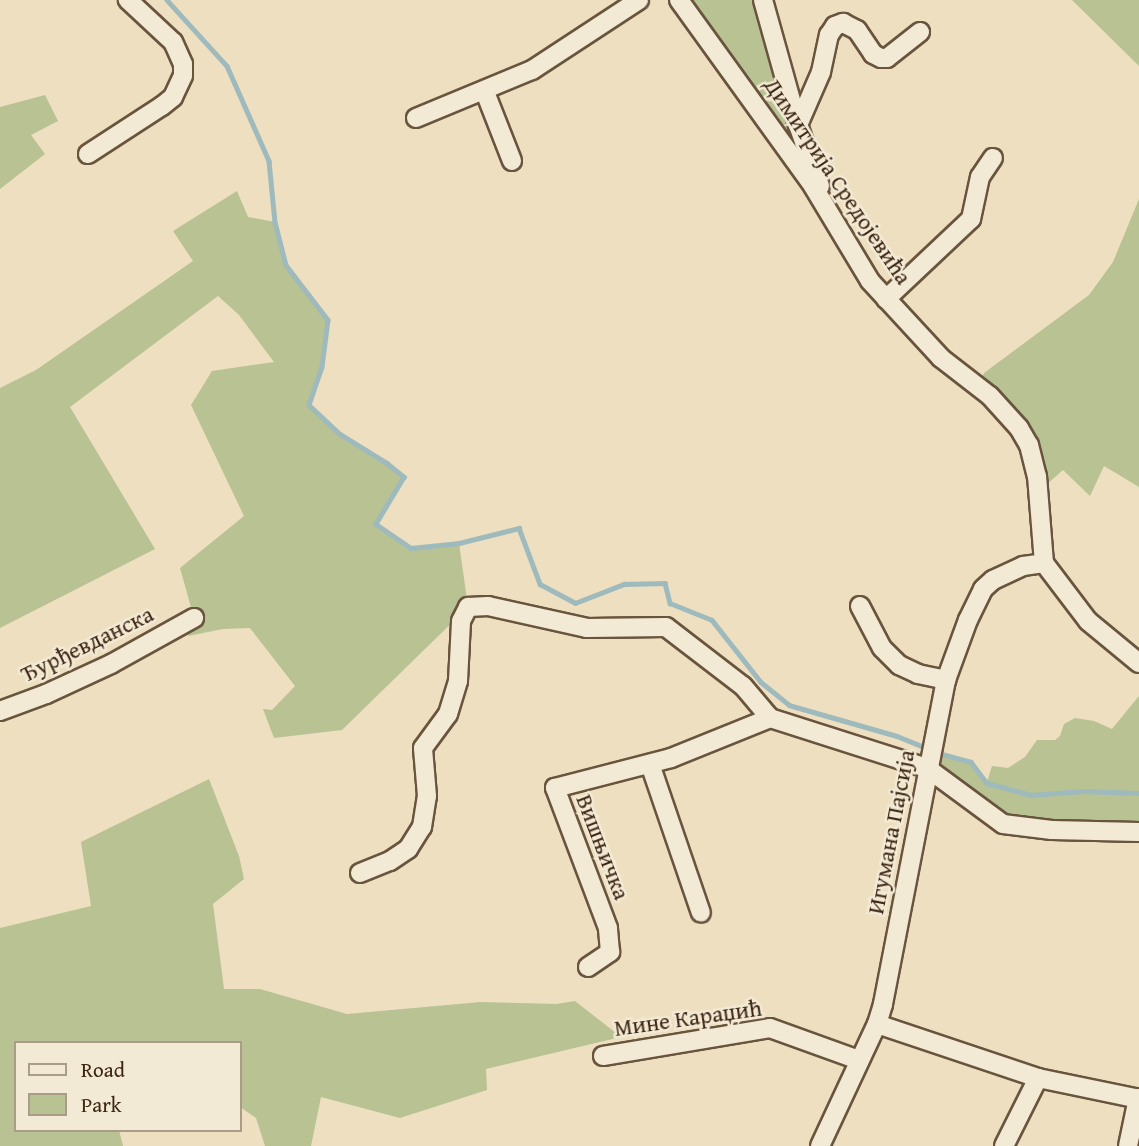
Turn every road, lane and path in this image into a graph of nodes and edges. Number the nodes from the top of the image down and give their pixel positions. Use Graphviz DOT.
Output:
graph roads {
  1 [pos="128,0"];
  2 [pos="639,0"];
  3 [pos="678,0"];
  4 [pos="763,0"];
  5 [pos="920,32"];
  6 [pos="485,92"];
  7 [pos="416,118"];
  8 [pos="798,125"];
  9 [pos="89,154"];
  10 [pos="993,158"];
  11 [pos="512,161"];
  12 [pos="820,196"];
  13 [pos="886,299"];
  14 [pos="1044,563"];
  15 [pos="860,606"];
  16 [pos="194,618"];
  17 [pos="1139,663"];
  18 [pos="946,680"];
  19 [pos="0,710"];
  20 [pos="771,718"];
  21 [pos="650,764"];
  22 [pos="927,768"];
  23 [pos="1139,832"];
  24 [pos="360,873"];
  25 [pos="701,913"];
  26 [pos="588,967"];
  27 [pos="877,1024"];
  28 [pos="603,1056"];
  29 [pos="859,1060"];
  30 [pos="1038,1079"];
  31 [pos="1138,1099"];
  32 [pos="820,1146"];
  33 [pos="1003,1146"];
  34 [pos="1128,1146"];
  1 -- 9 [label="street"];
  2 -- 6 [label="street"];
  3 -- 12 [label="street, Димитрија Средојевића"];
  4 -- 8 [label="street"];
  5 -- 8 [label="street"];
  6 -- 7 [label="street"];
  6 -- 11 [label="street"];
  8 -- 12 [label="street"];
  10 -- 13 [label="street"];
  12 -- 13 [label="street, Димитрија Средојевића"];
  13 -- 14 [label="street, Димитрија Средојевића"];
  14 -- 17 [label="street"];
  14 -- 18 [label="street, Игумана Пајсија"];
  15 -- 18 [label="street"];
  16 -- 19 [label="street, Ђурђевданска"];
  18 -- 22 [label="street, Игумана Пајсија"];
  20 -- 21 [label="street, Вишњичка"];
  20 -- 22 [label="street"];
  20 -- 24 [label="street"];
  21 -- 25 [label="street"];
  21 -- 26 [label="street, Вишњичка"];
  22 -- 23 [label="street"];
  22 -- 27 [label="street, Игумана Пајсија"];
  27 -- 29 [label="street, Игумана Пајсија"];
  27 -- 30 [label="street"];
  28 -- 29 [label="street, Мине Караџић"];
  29 -- 32 [label="street, Игумана Пајсија"];
  30 -- 31 [label="street"];
  30 -- 33 [label="street"];
  31 -- 34 [label="street"];
}
